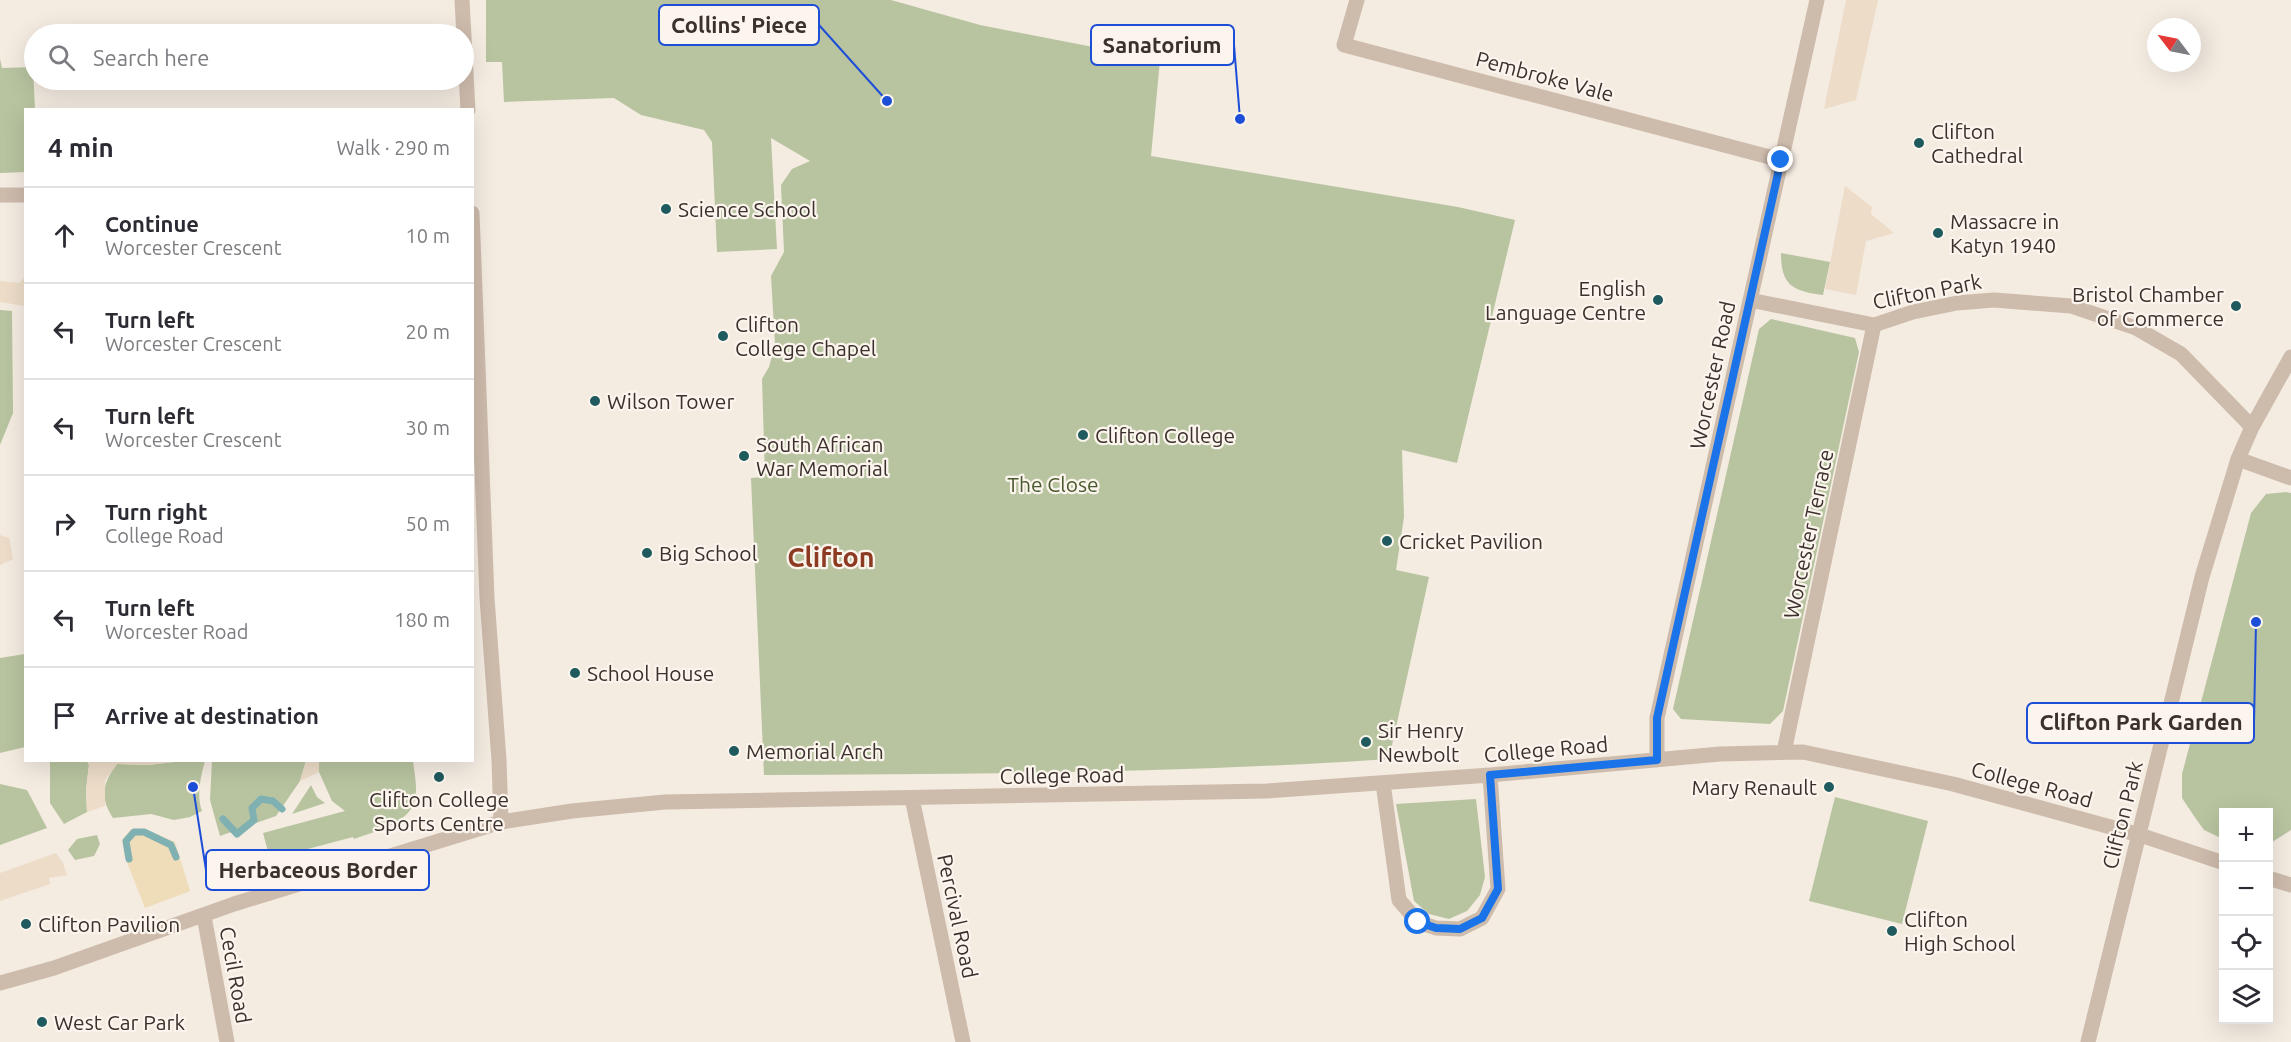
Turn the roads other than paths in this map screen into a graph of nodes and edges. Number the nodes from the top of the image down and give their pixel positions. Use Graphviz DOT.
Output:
graph roads {
  1 [pos="462,0"];
  2 [pos="1357,0"];
  3 [pos="1817,0"];
  4 [pos="463,24"];
  5 [pos="467,90"];
  6 [pos="468,108"];
  7 [pos="1781,160"];
  8 [pos="0,195"];
  9 [pos="24,195"];
  10 [pos="474,264"];
  11 [pos="1750,300"];
  12 [pos="1874,325"];
  13 [pos="2291,357"];
  14 [pos="2252,427"];
  15 [pos="2238,459"];
  16 [pos="2291,478"];
  17 [pos="1784,752"];
  18 [pos="1657,760"];
  19 [pos="1490,775"];
  20 [pos="1383,783"];
  21 [pos="912,798"];
  22 [pos="501,822"];
  23 [pos="2140,835"];
  24 [pos="2219,861"];
  25 [pos="2273,880"];
  26 [pos="2291,885"];
  27 [pos="204,916"];
  28 [pos="0,983"];
  29 [pos="227,1042"];
  30 [pos="963,1042"];
  31 [pos="2088,1042"];
  1 -- 4 [label="street"];
  2 -- 7 [label="street, Pembroke Vale"];
  3 -- 7 [label="street, Worcester Road"];
  5 -- 6 [label="street"];
  7 -- 11 [label="street, Worcester Road"];
  8 -- 9 [label="street"];
  10 -- 22 [label="street"];
  11 -- 12 [label="street, Clifton Park"];
  11 -- 18 [label="street, Worcester Road"];
  12 -- 14 [label="street, Clifton Park"];
  12 -- 17 [label="street, Worcester Terrace"];
  13 -- 14 [label="street, Clifton Park"];
  14 -- 15 [label="street, Clifton Park"];
  15 -- 16 [label="street"];
  15 -- 23 [label="street, Clifton Park"];
  17 -- 18 [label="street, College Road"];
  17 -- 23 [label="street, College Road"];
  18 -- 19 [label="street, College Road"];
  19 -- 20 [label="street, College Road"];
  19 -- 20 [label="street"];
  20 -- 21 [label="street, College Road"];
  21 -- 22 [label="street, College Road"];
  21 -- 30 [label="street, Percival Road"];
  22 -- 27 [label="street, College Road"];
  23 -- 24 [label="street, College Road"];
  23 -- 31 [label="street, Clifton Park"];
  25 -- 26 [label="street"];
  27 -- 28 [label="street, College Road"];
  27 -- 29 [label="street, Cecil Road"];
}
